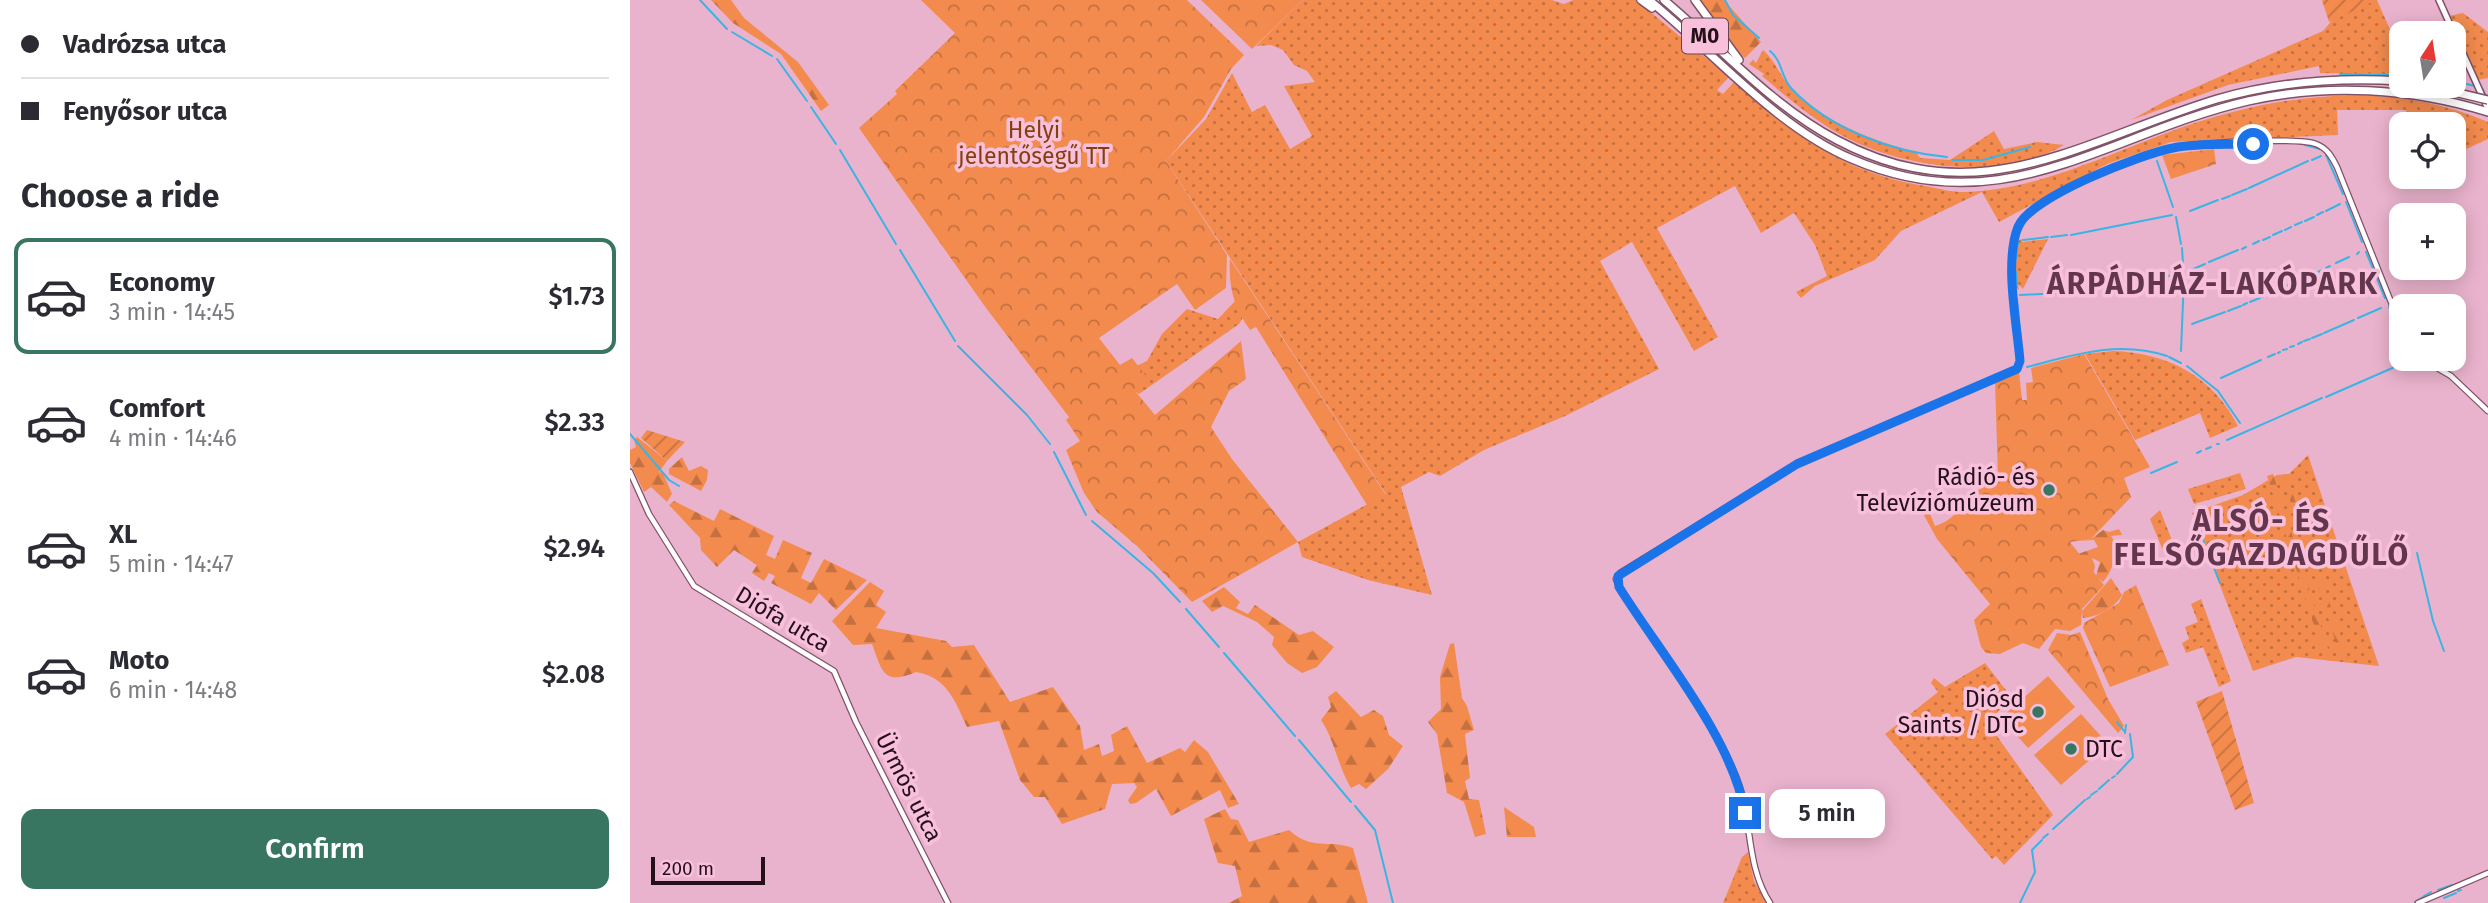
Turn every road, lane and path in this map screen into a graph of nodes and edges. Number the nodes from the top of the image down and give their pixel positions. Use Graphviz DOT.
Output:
graph roads {
  1 [pos="1641,0"];
  2 [pos="1649,0"];
  3 [pos="1664,0"];
  4 [pos="1695,0"];
  5 [pos="2439,0"];
  6 [pos="1676,22"];
  7 [pos="1746,72"];
  8 [pos="2389,81"];
  9 [pos="2466,95"];
  10 [pos="2488,100"];
  11 [pos="2488,111"];
  12 [pos="2389,297"];
  13 [pos="2442,371"];
  14 [pos="2488,411"];
  15 [pos="630,472"];
  16 [pos="838,686"];
  17 [pos="2488,873"];
  18 [pos="948,903"];
  19 [pos="1770,903"];
  20 [pos="2418,903"];
  1 -- 6 [label="highway"];
  2 -- 6 [label="highway, M0"];
  3 -- 7 [label="highway, M0"];
  4 -- 7 [label="highway"];
  5 -- 11 [label="main road"];
  6 -- 11 [label="highway, M0"];
  7 -- 8 [label="highway, M0"];
  9 -- 10 [label="highway, bridge"];
  12 -- 19 [label="street"];
  13 -- 14 [label="street"];
  15 -- 16 [label="street, Diófa utca"];
  16 -- 18 [label="street, Ürmös utca"];
  17 -- 20 [label="street"];
}
